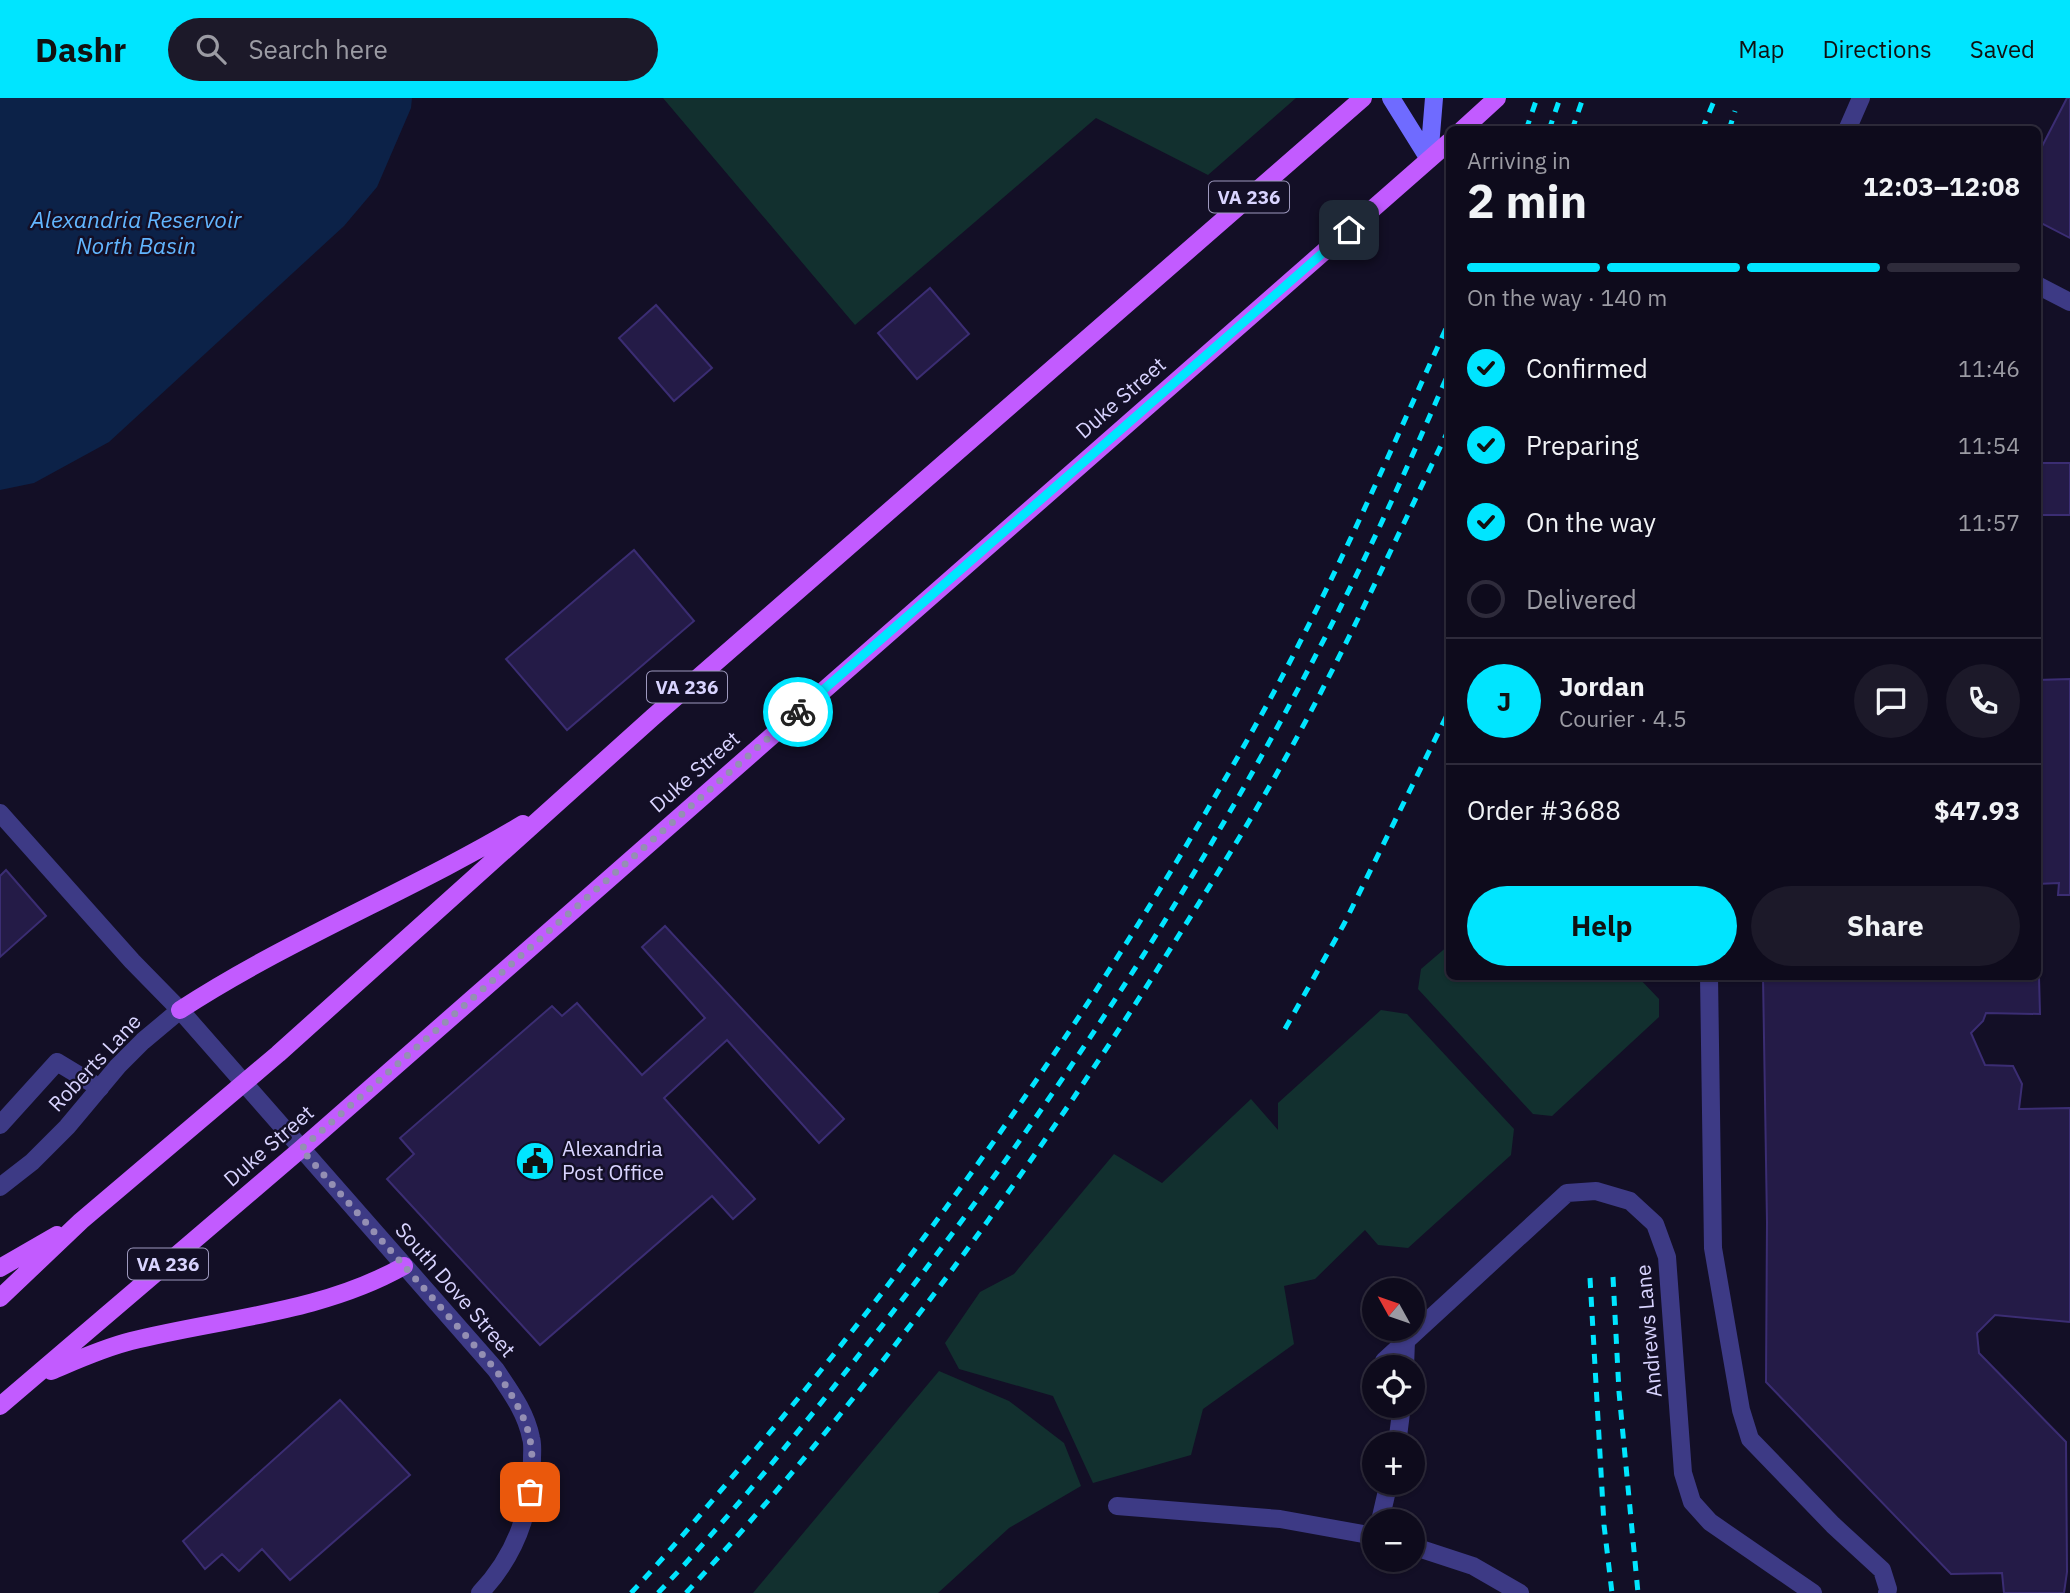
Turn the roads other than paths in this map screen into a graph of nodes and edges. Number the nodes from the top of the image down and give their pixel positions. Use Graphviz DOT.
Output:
graph roads {
  1 [pos="1363,98"];
  2 [pos="1391,98"];
  3 [pos="1434,98"];
  4 [pos="1497,98"];
  5 [pos="1861,98"];
  6 [pos="1466,126"];
  7 [pos="1849,126"];
  8 [pos="1446,145"];
  9 [pos="1429,159"];
  10 [pos="2041,287"];
  11 [pos="2070,302"];
  12 [pos="559,802"];
  13 [pos="0,813"];
  14 [pos="1709,980"];
  15 [pos="180,1010"];
  16 [pos="244,1084"];
  17 [pos="100,1087"];
  18 [pos="0,1125"];
  19 [pos="301,1149"];
  20 [pos="0,1187"];
  21 [pos="81,1221"];
  22 [pos="404,1266"];
  23 [pos="0,1268"];
  24 [pos="0,1298"];
  25 [pos="1425,1324"];
  26 [pos="1406,1341"];
  27 [pos="1391,1355"];
  28 [pos="1405,1355"];
  29 [pos="35,1378"];
  30 [pos="0,1406"];
  31 [pos="1117,1506"];
  32 [pos="1362,1534"];
  33 [pos="1425,1550"];
  34 [pos="480,1593"];
  35 [pos="1520,1593"];
  36 [pos="1813,1593"];
  37 [pos="1887,1593"];
  1 -- 12 [label="main road, VA 236"];
  2 -- 9 [label="street"];
  3 -- 9 [label="street"];
  4 -- 6 [label="main road"];
  5 -- 7 [label="street"];
  8 -- 9 [label="main road, Duke Street / VA 236"];
  9 -- 19 [label="main road, Duke Street / VA 236"];
  10 -- 11 [label="street"];
  12 -- 15 [label="main road"];
  12 -- 16 [label="main road, VA 236"];
  13 -- 15 [label="street"];
  14 -- 37 [label="street"];
  15 -- 16 [label="street"];
  15 -- 17 [label="street, Roberts Lane"];
  16 -- 19 [label="street"];
  16 -- 21 [label="main road, VA 236"];
  17 -- 18 [label="street"];
  17 -- 20 [label="street, Roberts Lane"];
  19 -- 22 [label="street, South Dove Street"];
  19 -- 29 [label="main road, Duke Street / VA 236"];
  21 -- 23 [label="main road"];
  21 -- 24 [label="main road, VA 236"];
  22 -- 29 [label="main road"];
  22 -- 34 [label="street, South Dove Street"];
  25 -- 36 [label="street, Andrews Lane"];
  26 -- 27 [label="street, Andrews Lane"];
  26 -- 28 [label="street"];
  29 -- 30 [label="main road, Duke Street / VA 236"];
  31 -- 32 [label="street"];
  33 -- 35 [label="street"];
}
